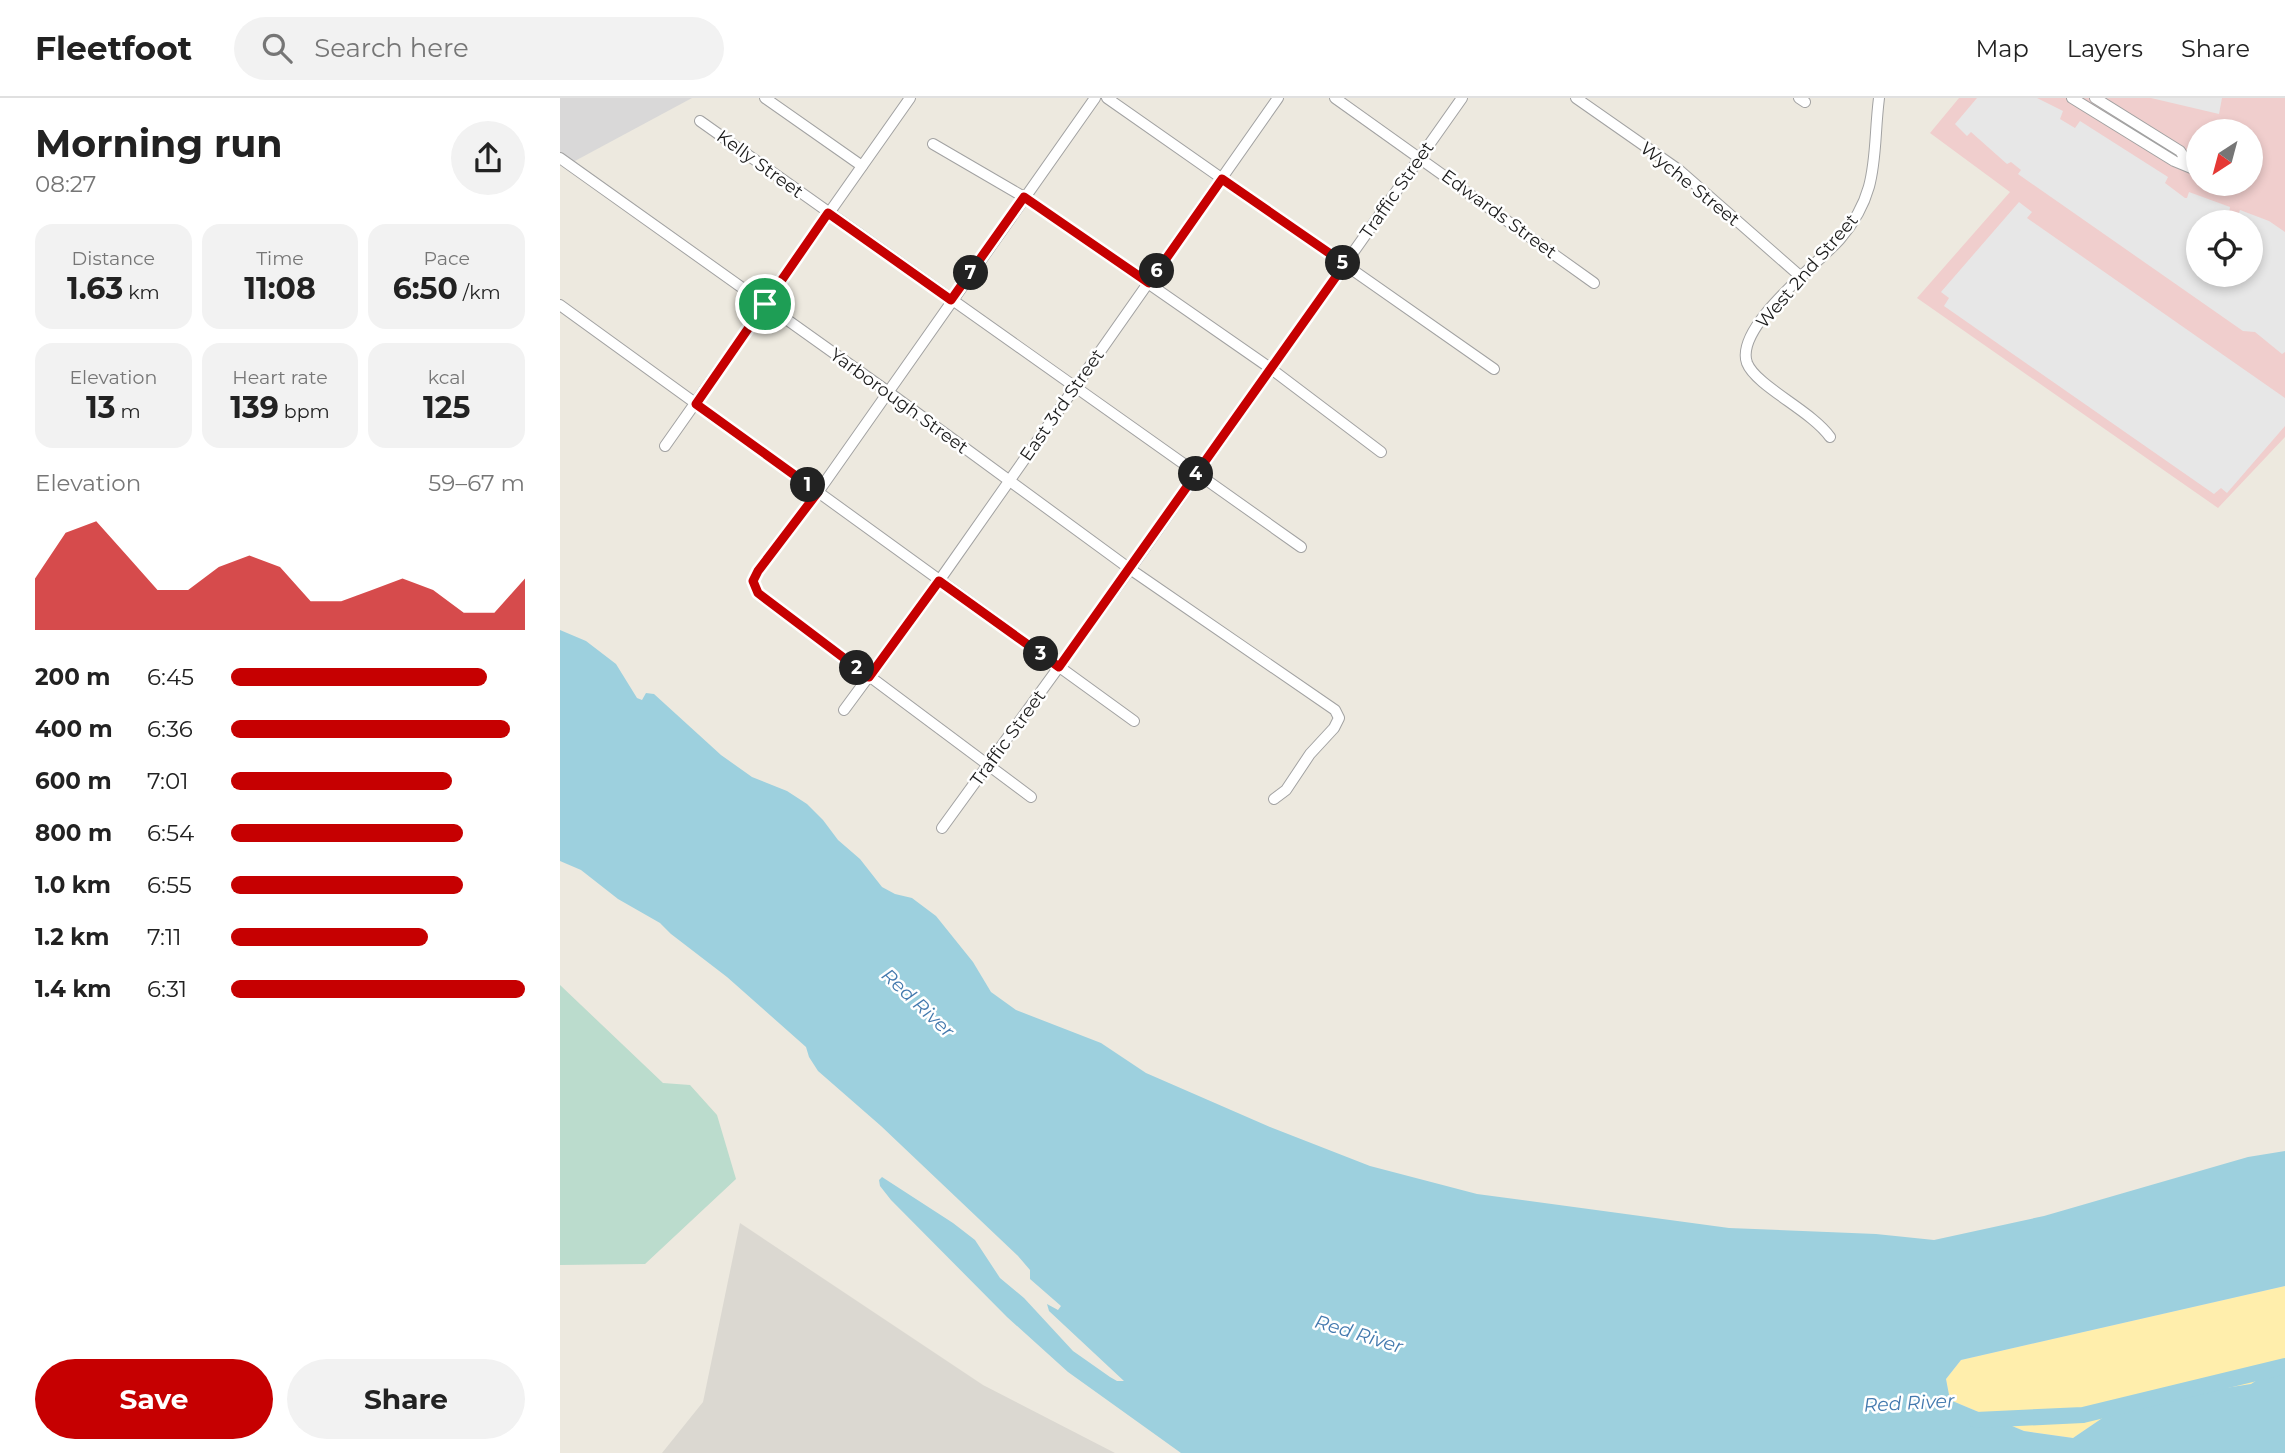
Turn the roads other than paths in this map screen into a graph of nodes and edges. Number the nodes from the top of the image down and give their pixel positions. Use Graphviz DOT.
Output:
graph roads {
  1 [pos="765,98"];
  2 [pos="910,98"];
  3 [pos="1095,98"];
  4 [pos="1107,98"];
  5 [pos="1278,98"];
  6 [pos="1335,98"];
  7 [pos="1462,98"];
  8 [pos="1576,98"];
  9 [pos="1879,98"];
  10 [pos="2072,98"];
  11 [pos="2095,98"];
  12 [pos="700,121"];
  13 [pos="933,144"];
  14 [pos="1420,157"];
  15 [pos="560,158"];
  16 [pos="862,166"];
  17 [pos="1222,179"];
  18 [pos="1024,197"];
  19 [pos="828,213"];
  20 [pos="1345,264"];
  21 [pos="1800,276"];
  22 [pos="1149,283"];
  23 [pos="1594,283"];
  24 [pos="951,300"];
  25 [pos="765,304"];
  26 [pos="560,305"];
  27 [pos="1270,368"];
  28 [pos="1494,369"];
  29 [pos="1075,388"];
  30 [pos="887,391"];
  31 [pos="696,404"];
  32 [pos="1830,437"];
  33 [pos="665,446"];
  34 [pos="1381,452"];
  35 [pos="1196,473"];
  36 [pos="1009,480"];
  37 [pos="818,492"];
  38 [pos="1300,547"];
  39 [pos="1130,569"];
  40 [pos="939,581"];
  41 [pos="1059,667"];
  42 [pos="869,677"];
  43 [pos="844,710"];
  44 [pos="1134,721"];
  45 [pos="988,766"];
  46 [pos="1031,797"];
  47 [pos="1274,799"];
  48 [pos="942,828"];
  1 -- 16 [label="street"];
  2 -- 16 [label="street"];
  3 -- 18 [label="street"];
  4 -- 17 [label="street"];
  5 -- 17 [label="street, East 3rd Street"];
  6 -- 14 [label="street, Edwards Street"];
  7 -- 14 [label="street, Traffic Street"];
  8 -- 21 [label="street, Wyche Street"];
  9 -- 21 [label="street, West 2nd Street"];
  10 -- 11 [label="street"];
  12 -- 19 [label="street, Kelly Street"];
  13 -- 18 [label="street"];
  14 -- 20 [label="street, Traffic Street"];
  14 -- 23 [label="street, Edwards Street"];
  15 -- 25 [label="street, Yarborough Street"];
  16 -- 19 [label="street"];
  17 -- 20 [label="street"];
  17 -- 22 [label="street, East 3rd Street"];
  18 -- 22 [label="street"];
  18 -- 24 [label="street"];
  19 -- 24 [label="street, Kelly Street"];
  19 -- 25 [label="street"];
  20 -- 27 [label="street, Traffic Street"];
  20 -- 28 [label="street"];
  21 -- 32 [label="street, West 2nd Street"];
  22 -- 27 [label="street"];
  22 -- 29 [label="street, East 3rd Street"];
  24 -- 29 [label="street, Kelly Street"];
  24 -- 30 [label="street"];
  25 -- 30 [label="street, Yarborough Street"];
  25 -- 31 [label="street"];
  26 -- 31 [label="street"];
  27 -- 34 [label="street"];
  27 -- 35 [label="street, Traffic Street"];
  29 -- 35 [label="street, Kelly Street"];
  29 -- 36 [label="street, East 3rd Street"];
  30 -- 36 [label="street, Yarborough Street"];
  30 -- 37 [label="street"];
  31 -- 33 [label="street"];
  31 -- 37 [label="street"];
  35 -- 38 [label="street, Kelly Street"];
  35 -- 39 [label="street, Traffic Street"];
  36 -- 39 [label="street, Yarborough Street"];
  36 -- 40 [label="street, East 3rd Street"];
  37 -- 40 [label="street"];
  37 -- 42 [label="street"];
  39 -- 41 [label="street, Traffic Street"];
  39 -- 47 [label="street, Yarborough Street"];
  40 -- 41 [label="street"];
  40 -- 42 [label="street, East 3rd Street"];
  41 -- 44 [label="street"];
  41 -- 45 [label="street, Traffic Street"];
  42 -- 43 [label="street, East 3rd Street"];
  42 -- 45 [label="street"];
  45 -- 46 [label="street"];
  45 -- 48 [label="street, Traffic Street"];
}
